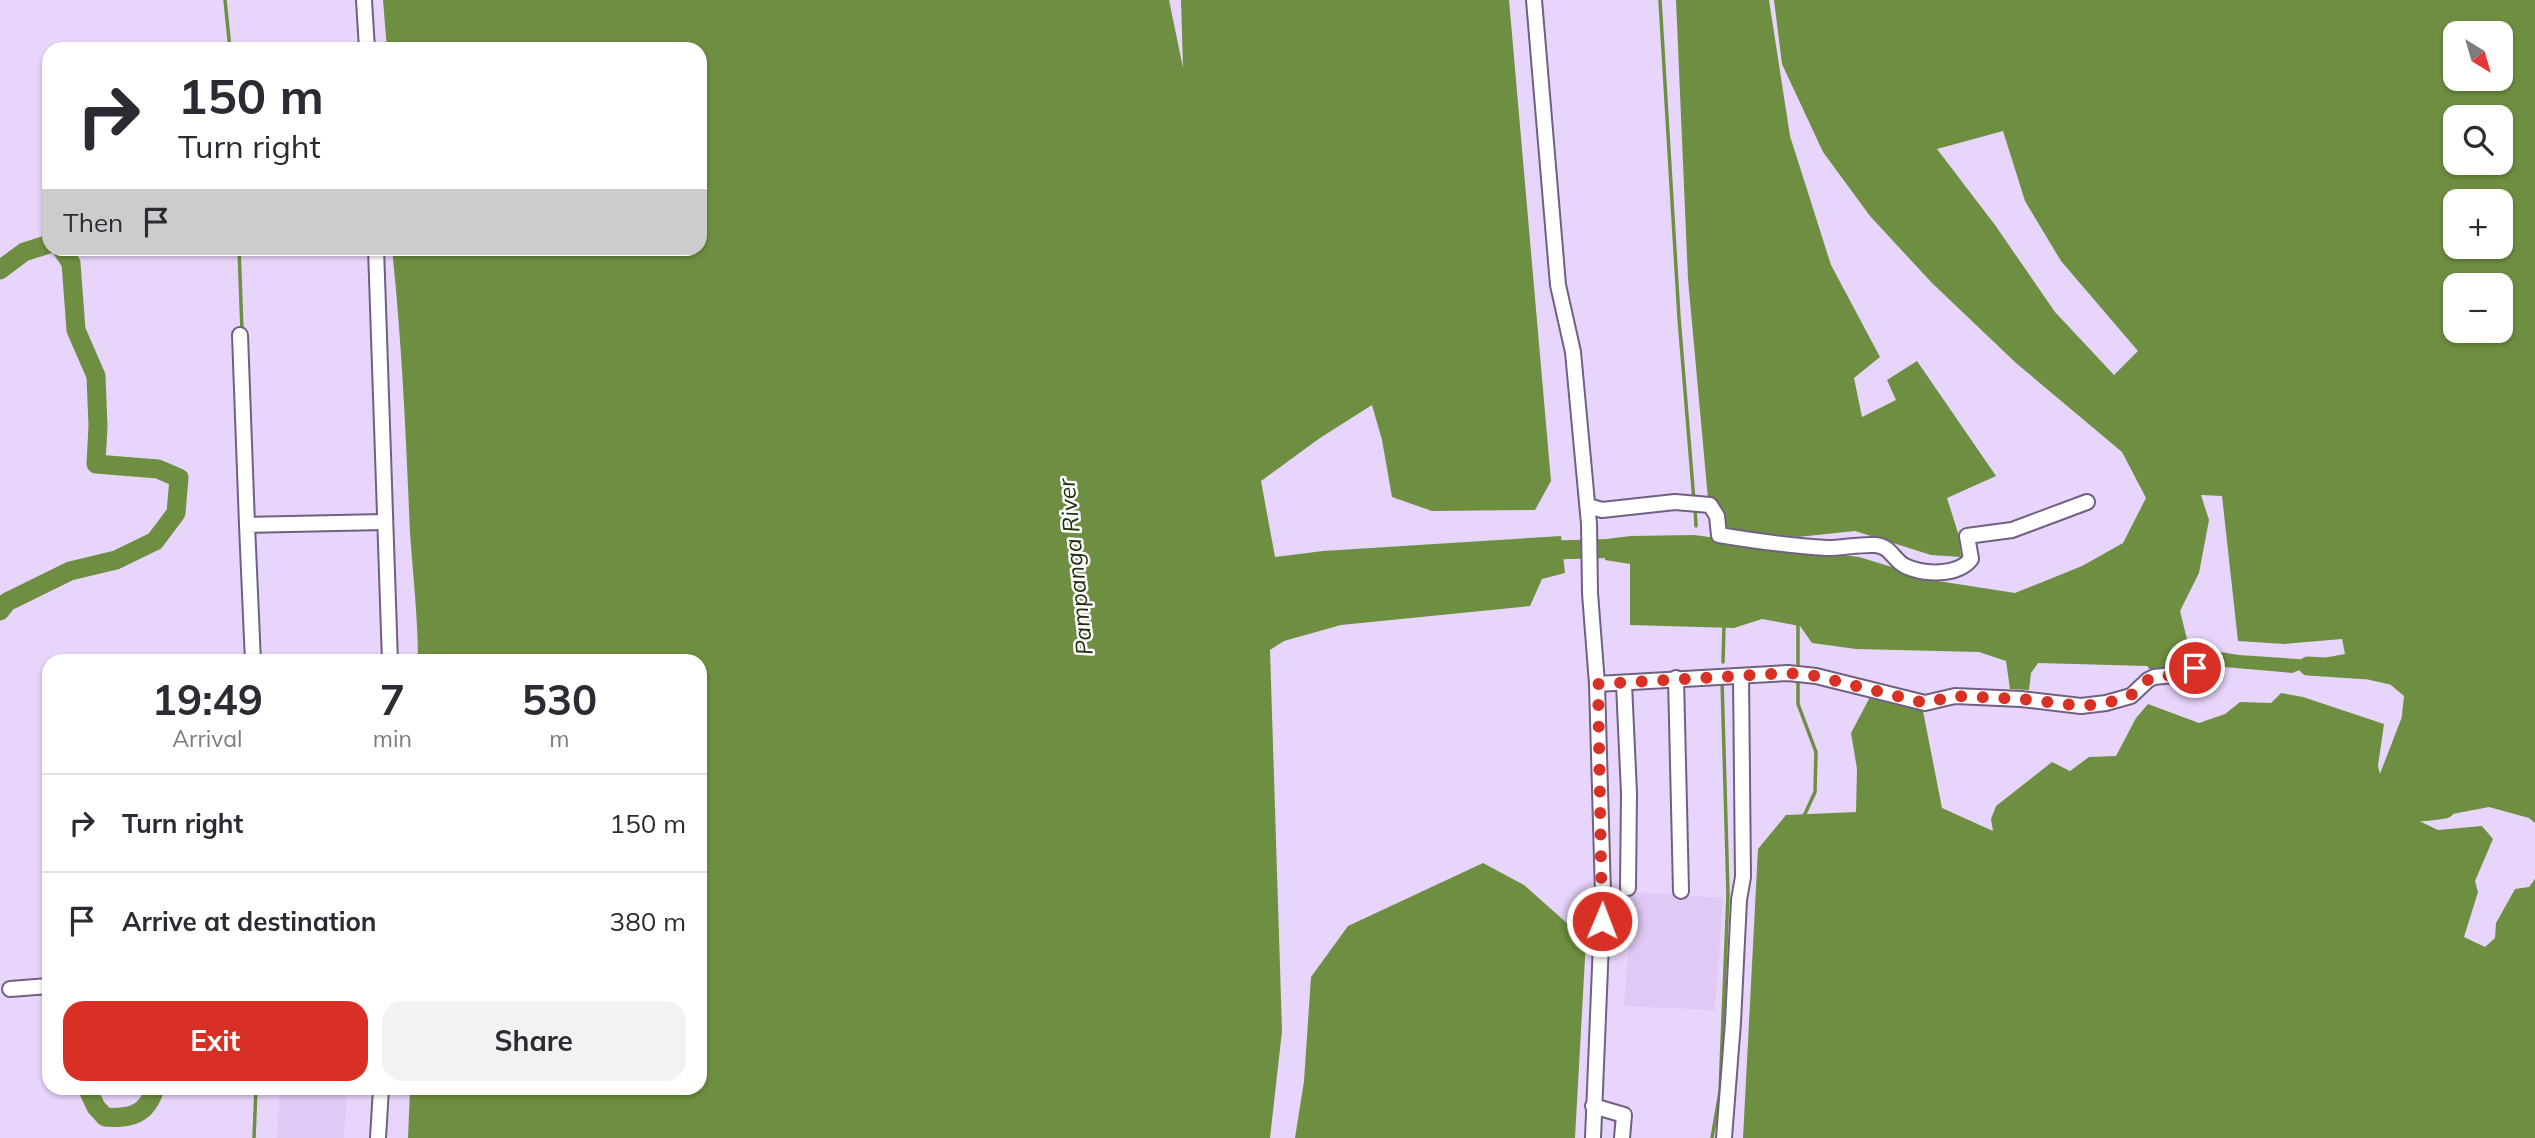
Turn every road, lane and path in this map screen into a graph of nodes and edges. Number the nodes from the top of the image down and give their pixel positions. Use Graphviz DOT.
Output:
graph roads {
  1 [pos="364,0"];
  2 [pos="1534,0"];
  3 [pos="367,42"];
  4 [pos="376,256"];
  5 [pos="240,335"];
  6 [pos="2087,502"];
  7 [pos="1588,506"];
  8 [pos="385,522"];
  9 [pos="254,524"];
  10 [pos="253,654"];
  11 [pos="390,654"];
  12 [pos="2196,663"];
  13 [pos="1741,676"];
  14 [pos="1676,678"];
  15 [pos="1598,684"];
  16 [pos="1624,684"];
  17 [pos="1628,888"];
  18 [pos="1681,891"];
  19 [pos="42,987"];
  20 [pos="10,989"];
  21 [pos="381,1095"];
  22 [pos="1593,1106"];
  23 [pos="378,1138"];
  24 [pos="1592,1138"];
  25 [pos="1622,1138"];
  26 [pos="1724,1138"];
  1 -- 3 [label="street"];
  2 -- 7 [label="street"];
  4 -- 8 [label="street"];
  5 -- 9 [label="street"];
  6 -- 7 [label="street"];
  7 -- 15 [label="street"];
  8 -- 9 [label="street"];
  8 -- 11 [label="street"];
  9 -- 10 [label="street"];
  12 -- 13 [label="street"];
  13 -- 14 [label="street"];
  13 -- 26 [label="street"];
  14 -- 16 [label="street"];
  14 -- 18 [label="street"];
  15 -- 16 [label="street"];
  15 -- 22 [label="street"];
  16 -- 17 [label="street"];
  19 -- 20 [label="street"];
  21 -- 23 [label="street"];
  22 -- 24 [label="street"];
  22 -- 25 [label="street"];
}
